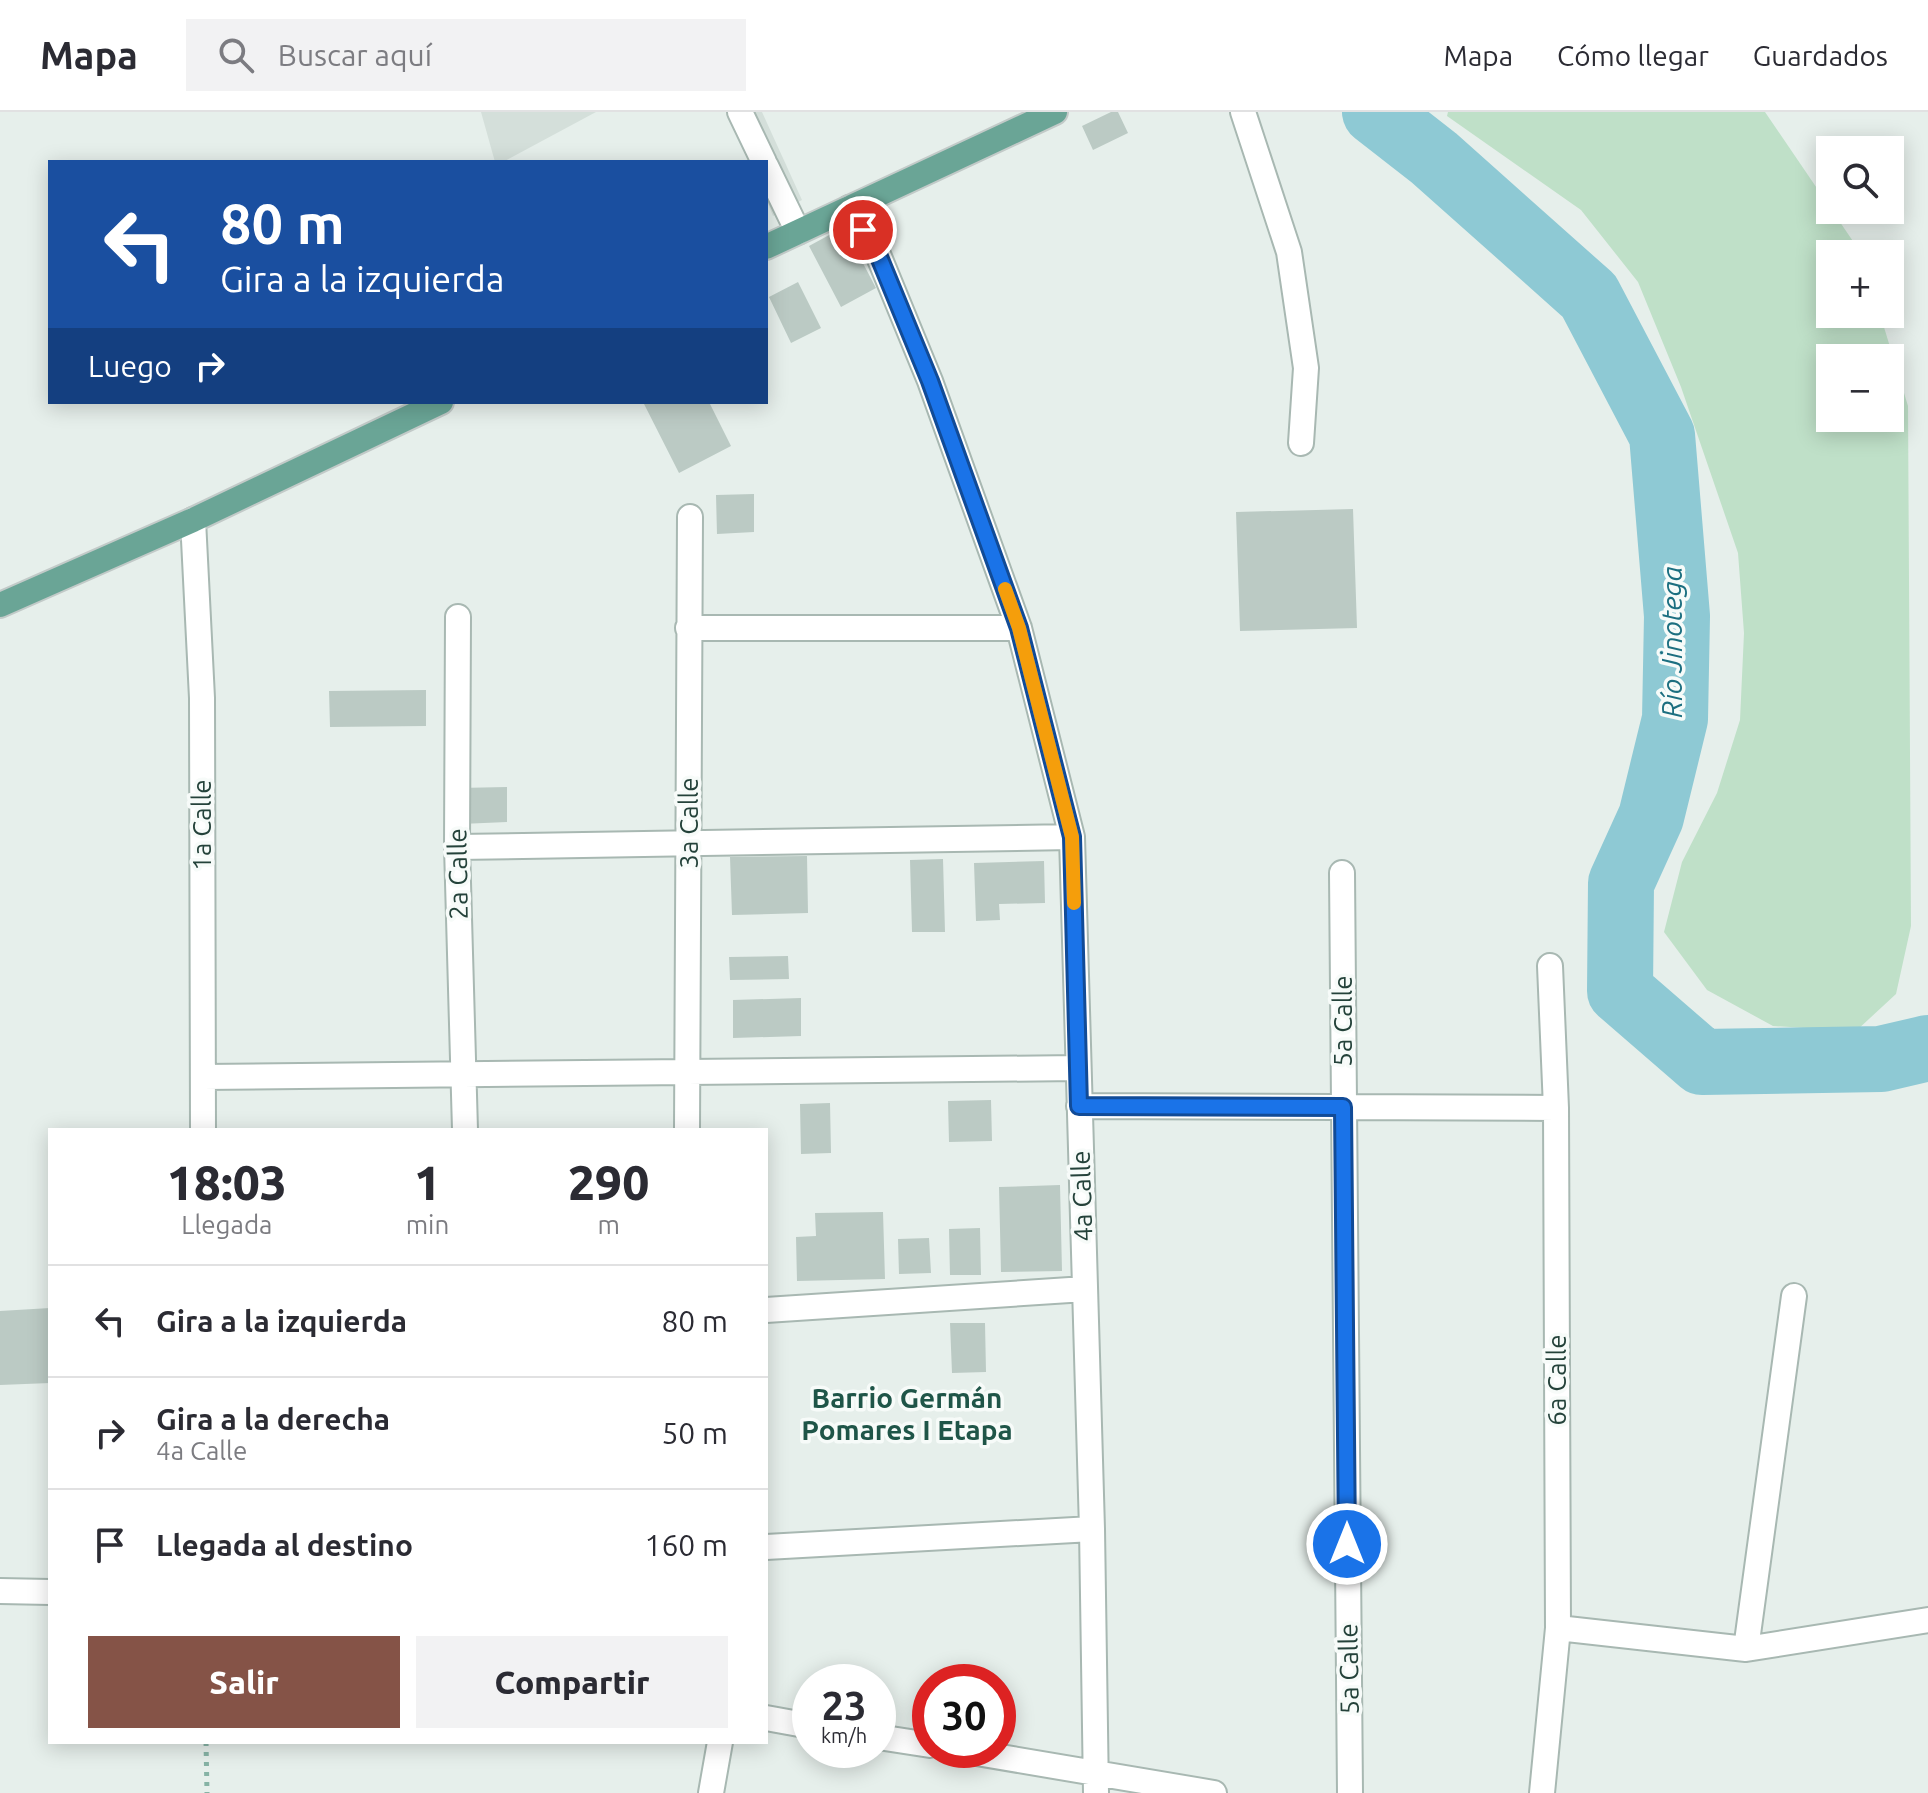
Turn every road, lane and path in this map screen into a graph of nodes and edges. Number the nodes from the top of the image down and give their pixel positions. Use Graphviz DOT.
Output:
graph roads {
  1 [pos="740,112"];
  2 [pos="1055,112"];
  3 [pos="1243,112"];
  4 [pos="763,160"];
  5 [pos="768,170"];
  6 [pos="849,208"];
  7 [pos="798,232"];
  8 [pos="768,246"];
  9 [pos="437,404"];
  10 [pos="1301,443"];
  11 [pos="690,517"];
  12 [pos="193,520"];
  13 [pos="0,605"];
  14 [pos="458,617"];
  15 [pos="688,628"];
  16 [pos="1019,628"];
  17 [pos="1072,837"];
  18 [pos="690,842"];
  19 [pos="457,847"];
  20 [pos="1342,873"];
  21 [pos="1550,966"];
  22 [pos="1078,1068"];
  23 [pos="464,1073"];
  24 [pos="687,1073"];
  25 [pos="203,1077"];
  26 [pos="1079,1106"];
  27 [pos="1343,1107"];
  28 [pos="1556,1108"];
  29 [pos="203,1128"];
  30 [pos="465,1128"];
  31 [pos="687,1128"];
  32 [pos="1085,1289"];
  33 [pos="1794,1296"];
  34 [pos="768,1310"];
  35 [pos="1092,1529"];
  36 [pos="768,1547"];
  37 [pos="0,1591"];
  38 [pos="48,1592"];
  39 [pos="1928,1620"];
  40 [pos="1558,1628"];
  41 [pos="1746,1649"];
  42 [pos="768,1718"];
  43 [pos="792,1723"];
  44 [pos="206,1744"];
  45 [pos="720,1744"];
  46 [pos="1016,1764"];
  47 [pos="1097,1783"];
  48 [pos="207,1793"];
  49 [pos="711,1793"];
  50 [pos="1214,1793"];
  51 [pos="1350,1793"];
  52 [pos="1542,1793"];
  1 -- 4 [label="street"];
  2 -- 6 [label="main road"];
  3 -- 10 [label="street"];
  5 -- 7 [label="street"];
  6 -- 7 [label="main road"];
  6 -- 16 [label="street, 4a Calle"];
  7 -- 8 [label="main road"];
  9 -- 12 [label="main road"];
  11 -- 15 [label="street, 3a Calle"];
  12 -- 13 [label="main road"];
  12 -- 25 [label="street, 1a Calle"];
  14 -- 19 [label="street, 2a Calle"];
  15 -- 16 [label="street"];
  15 -- 18 [label="street, 3a Calle"];
  16 -- 17 [label="street, 4a Calle"];
  17 -- 18 [label="street"];
  17 -- 22 [label="street, 4a Calle"];
  18 -- 19 [label="street"];
  18 -- 24 [label="street, 3a Calle"];
  19 -- 23 [label="street, 2a Calle"];
  20 -- 27 [label="street, 5a Calle"];
  21 -- 28 [label="street, 6a Calle"];
  22 -- 24 [label="street"];
  22 -- 26 [label="street, 4a Calle"];
  23 -- 24 [label="street"];
  23 -- 25 [label="street"];
  23 -- 30 [label="street, 2a Calle"];
  24 -- 31 [label="street, 3a Calle"];
  25 -- 29 [label="street, 1a Calle"];
  26 -- 27 [label="street"];
  26 -- 32 [label="street, 4a Calle"];
  27 -- 28 [label="street"];
  27 -- 51 [label="street, 5a Calle"];
  28 -- 40 [label="street, 6a Calle"];
  32 -- 34 [label="street"];
  32 -- 35 [label="street, 4a Calle"];
  33 -- 41 [label="street"];
  35 -- 36 [label="street"];
  35 -- 47 [label="street, 4a Calle"];
  37 -- 38 [label="street"];
  39 -- 41 [label="street"];
  40 -- 41 [label="street"];
  40 -- 52 [label="street, 6a Calle"];
  42 -- 43 [label="street"];
  44 -- 48 [label="path"];
  45 -- 49 [label="street"];
  46 -- 47 [label="street"];
  47 -- 50 [label="street"];
}
